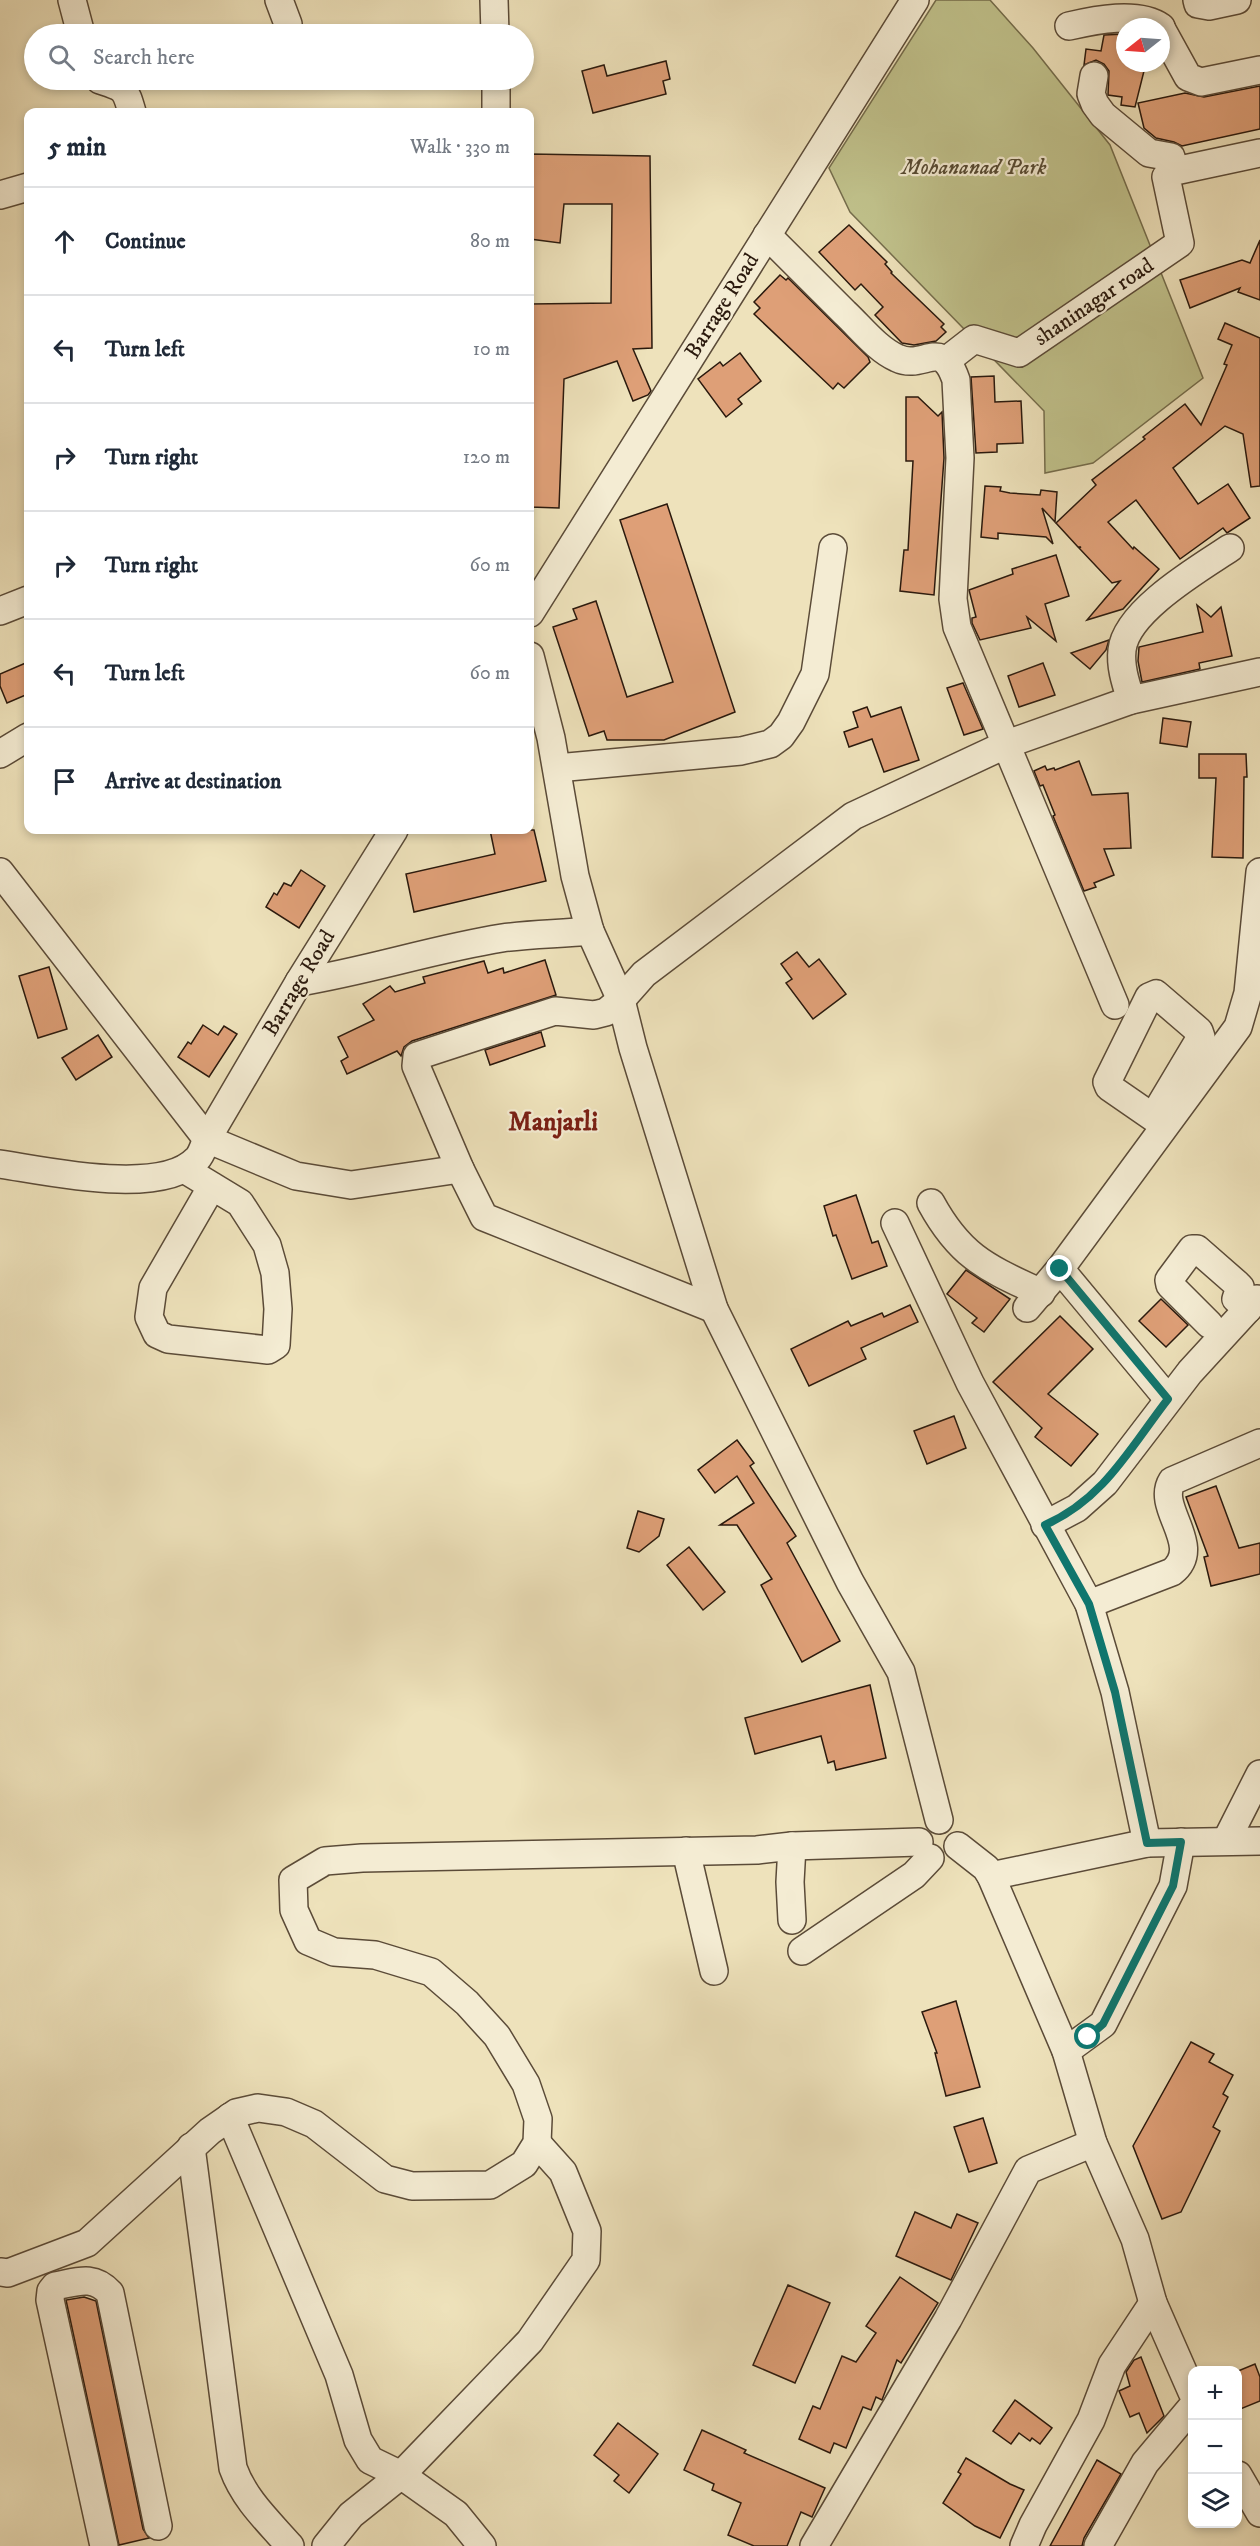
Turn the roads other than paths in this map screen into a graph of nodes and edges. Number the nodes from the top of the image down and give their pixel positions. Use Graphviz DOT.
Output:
graph roads {
  1 [pos="72,0"];
  2 [pos="494,0"];
  3 [pos="915,0"];
  4 [pos="1197,0"];
  5 [pos="1237,0"];
  6 [pos="1116,19"];
  7 [pos="78,24"];
  8 [pos="495,24"];
  9 [pos="1069,26"];
  10 [pos="1170,44"];
  11 [pos="1260,70"];
  12 [pos="1094,76"];
  13 [pos="124,90"];
  14 [pos="496,90"];
  15 [pos="131,108"];
  16 [pos="496,108"];
  17 [pos="1251,146"];
  18 [pos="1171,168"];
  19 [pos="24,189"];
  20 [pos="0,195"];
  21 [pos="767,235"];
  22 [pos="947,360"];
  23 [pos="834,548"];
  24 [pos="1230,548"];
  25 [pos="24,602"];
  26 [pos="534,607"];
  27 [pos="0,611"];
  28 [pos="1260,672"];
  29 [pos="534,673"];
  30 [pos="1131,700"];
  31 [pos="24,739"];
  32 [pos="1007,744"];
  33 [pos="0,754"];
  34 [pos="557,768"];
  35 [pos="392,834"];
  36 [pos="0,872"];
  37 [pos="1260,872"];
  38 [pos="590,931"];
  39 [pos="299,982"];
  40 [pos="621,1000"];
  41 [pos="1115,1005"];
  42 [pos="207,1139"];
  43 [pos="0,1164"];
  44 [pos="184,1169"];
  45 [pos="460,1169"];
  46 [pos="212,1186"];
  47 [pos="932,1203"];
  48 [pos="895,1223"];
  49 [pos="1060,1269"];
  50 [pos="714,1309"];
  51 [pos="1209,1324"];
  52 [pos="1168,1399"];
  53 [pos="1260,1443"];
  54 [pos="1045,1525"];
  55 [pos="1089,1604"];
  56 [pos="1260,1774"];
  57 [pos="939,1820"];
  58 [pos="1226,1841"];
  59 [pos="1260,1841"];
  60 [pos="1181,1842"];
  61 [pos="1147,1843"];
  62 [pos="792,1846"];
  63 [pos="958,1846"];
  64 [pos="924,1850"];
  65 [pos="686,1851"];
  66 [pos="991,1876"];
  67 [pos="792,1920"];
  68 [pos="802,1951"];
  69 [pos="714,1971"];
  70 [pos="1066,2051"];
  71 [pos="230,2117"];
  72 [pos="537,2143"];
  73 [pos="1093,2143"];
  74 [pos="191,2147"];
  75 [pos="0,2272"];
  76 [pos="1153,2303"];
  77 [pos="1188,2383"];
  78 [pos="1188,2412"];
  79 [pos="401,2475"];
  80 [pos="1242,2482"];
  81 [pos="1260,2513"];
  82 [pos="158,2526"];
  83 [pos="104,2546"];
  84 [pos="290,2546"];
  85 [pos="326,2546"];
  86 [pos="482,2546"];
  87 [pos="814,2546"];
  88 [pos="1024,2546"];
  89 [pos="1098,2546"];
  1 -- 7 [label="street"];
  2 -- 8 [label="street"];
  3 -- 21 [label="street, Barrage Road"];
  4 -- 5 [label="street"];
  6 -- 9 [label="street"];
  10 -- 11 [label="street"];
  12 -- 18 [label="street"];
  13 -- 15 [label="street"];
  14 -- 16 [label="street"];
  17 -- 18 [label="street"];
  18 -- 22 [label="street, shaninagar road"];
  19 -- 20 [label="street"];
  21 -- 22 [label="street"];
  21 -- 26 [label="street, Barrage Road"];
  22 -- 32 [label="street"];
  23 -- 34 [label="street"];
  24 -- 30 [label="street"];
  25 -- 27 [label="street"];
  28 -- 30 [label="street"];
  29 -- 34 [label="street"];
  30 -- 32 [label="street"];
  31 -- 33 [label="street"];
  32 -- 40 [label="street"];
  32 -- 41 [label="street"];
  34 -- 38 [label="street"];
  35 -- 39 [label="street, Barrage Road"];
  36 -- 42 [label="street"];
  37 -- 49 [label="street"];
  38 -- 39 [label="street"];
  38 -- 40 [label="street"];
  39 -- 42 [label="street, Barrage Road"];
  40 -- 45 [label="street"];
  40 -- 50 [label="street"];
  42 -- 44 [label="street, Barrage Road"];
  42 -- 45 [label="street"];
  43 -- 44 [label="street"];
  44 -- 46 [label="street"];
  45 -- 50 [label="street"];
  46 -- 46 [label="street"];
  47 -- 49 [label="street"];
  48 -- 54 [label="street"];
  49 -- 52 [label="street"];
  50 -- 57 [label="street"];
  51 -- 52 [label="street"];
  52 -- 54 [label="street"];
  53 -- 55 [label="street"];
  54 -- 55 [label="street"];
  55 -- 61 [label="street"];
  56 -- 58 [label="street"];
  57 -- 63 [label="street"];
  57 -- 64 [label="street"];
  58 -- 59 [label="street"];
  58 -- 60 [label="street"];
  60 -- 61 [label="street"];
  60 -- 70 [label="street"];
  61 -- 66 [label="street"];
  62 -- 64 [label="street"];
  62 -- 65 [label="street"];
  62 -- 67 [label="street"];
  63 -- 64 [label="street"];
  63 -- 66 [label="street"];
  64 -- 68 [label="street"];
  65 -- 69 [label="street"];
  65 -- 72 [label="street"];
  66 -- 70 [label="street"];
  70 -- 73 [label="street"];
  71 -- 72 [label="street"];
  71 -- 74 [label="street"];
  71 -- 79 [label="street"];
  72 -- 79 [label="street"];
  73 -- 76 [label="street"];
  73 -- 87 [label="street"];
  74 -- 75 [label="street"];
  74 -- 84 [label="street"];
  76 -- 77 [label="street"];
  76 -- 88 [label="street"];
  78 -- 89 [label="street"];
  79 -- 85 [label="street"];
  79 -- 86 [label="street"];
  80 -- 81 [label="street"];
  82 -- 83 [label="street"];
}
